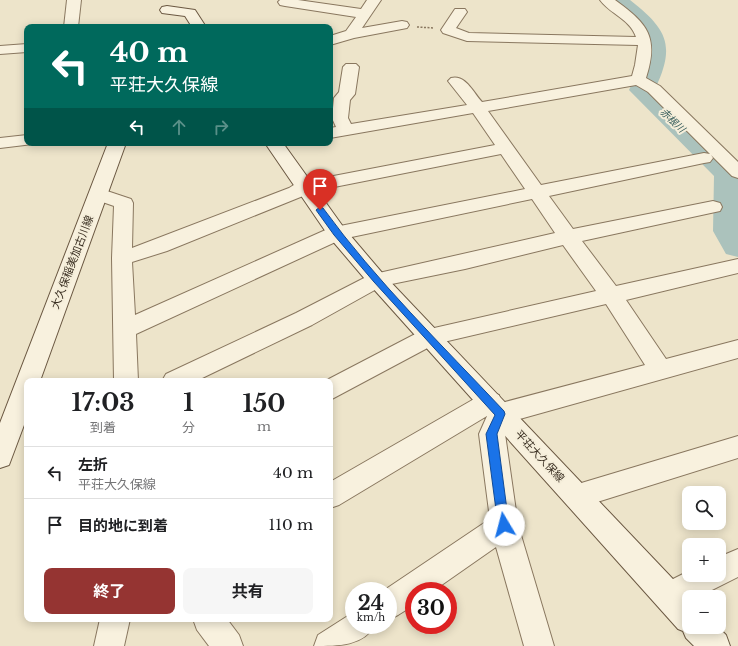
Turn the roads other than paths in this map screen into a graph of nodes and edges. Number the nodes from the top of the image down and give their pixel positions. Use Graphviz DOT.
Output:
graph roads {
  1 [pos="74,0"];
  2 [pos="374,0"];
  3 [pos="607,0"];
  4 [pos="285,2"];
  5 [pos="167,10"];
  6 [pos="460,12"];
  7 [pos="364,14"];
  8 [pos="71,24"];
  9 [pos="197,24"];
  10 [pos="402,25"];
  11 [pos="351,34"];
  12 [pos="333,40"];
  13 [pos="645,40"];
  14 [pos="24,48"];
  15 [pos="0,50"];
  16 [pos="351,67"];
  17 [pos="638,80"];
  18 [pos="456,81"];
  19 [pos="478,108"];
  20 [pos="346,130"];
  21 [pos="333,132"];
  22 [pos="24,140"];
  23 [pos="0,143"];
  24 [pos="116,146"];
  25 [pos="276,146"];
  26 [pos="507,148"];
  27 [pos="704,158"];
  28 [pos="738,172"];
  29 [pos="303,187"];
  30 [pos="537,191"];
  31 [pos="98,194"];
  32 [pos="713,207"];
  33 [pos="337,233"];
  34 [pos="568,237"];
  35 [pos="122,258"];
  36 [pos="738,266"];
  37 [pos="377,280"];
  38 [pos="611,296"];
  39 [pos="124,330"];
  40 [pos="430,337"];
  41 [pos="738,348"];
  42 [pos="660,370"];
  43 [pos="29,378"];
  44 [pos="126,378"];
  45 [pos="180,378"];
  46 [pos="333,388"];
  47 [pos="24,390"];
  48 [pos="495,408"];
  49 [pos="738,447"];
  50 [pos="0,457"];
  51 [pos="333,494"];
  52 [pos="578,496"];
  53 [pos="504,525"];
  54 [pos="738,564"];
  55 [pos="726,569"];
  56 [pos="697,582"];
  57 [pos="669,596"];
  58 [pos="397,599"];
  59 [pos="682,610"];
  60 [pos="114,622"];
  61 [pos="210,622"];
  62 [pos="347,634"];
  63 [pos="704,634"];
  64 [pos="109,646"];
  65 [pos="228,646"];
  66 [pos="329,646"];
  67 [pos="539,646"];
  68 [pos="715,646"];
  1 -- 8 [label="street"];
  2 -- 7 [label="street"];
  3 -- 13 [label="street"];
  4 -- 7 [label="street"];
  5 -- 9 [label="street"];
  6 -- 13 [label="street"];
  7 -- 11 [label="street"];
  10 -- 11 [label="street"];
  11 -- 12 [label="street"];
  13 -- 17 [label="street"];
  14 -- 15 [label="street"];
  16 -- 20 [label="street"];
  17 -- 19 [label="street"];
  17 -- 28 [label="street"];
  18 -- 19 [label="street"];
  19 -- 20 [label="street"];
  19 -- 26 [label="street"];
  20 -- 21 [label="street"];
  22 -- 23 [label="street"];
  24 -- 31 [label="street, 大久保稲美加古川線"];
  25 -- 29 [label="street, 平荘大久保線"];
  26 -- 29 [label="street"];
  26 -- 30 [label="street"];
  27 -- 30 [label="street"];
  29 -- 33 [label="street, 平荘大久保線"];
  29 -- 35 [label="street"];
  30 -- 33 [label="street"];
  30 -- 34 [label="street"];
  31 -- 35 [label="street"];
  31 -- 43 [label="street, 大久保稲美加古川線"];
  32 -- 34 [label="street"];
  33 -- 37 [label="street, 平荘大久保線"];
  33 -- 39 [label="street"];
  34 -- 37 [label="street"];
  34 -- 38 [label="street"];
  35 -- 39 [label="street"];
  36 -- 38 [label="street"];
  37 -- 40 [label="street, 平荘大久保線"];
  37 -- 45 [label="street"];
  38 -- 40 [label="street"];
  38 -- 42 [label="street"];
  39 -- 44 [label="street"];
  40 -- 46 [label="street"];
  40 -- 48 [label="street, 平荘大久保線"];
  41 -- 42 [label="street"];
  42 -- 48 [label="street"];
  47 -- 50 [label="street, 大久保稲美加古川線"];
  48 -- 51 [label="street"];
  48 -- 52 [label="street, 平荘大久保線"];
  48 -- 53 [label="street"];
  49 -- 52 [label="street"];
  52 -- 57 [label="street, 平荘大久保線"];
  53 -- 58 [label="street"];
  53 -- 67 [label="street"];
  54 -- 55 [label="street"];
  56 -- 57 [label="street"];
  57 -- 59 [label="street, 平荘大久保線"];
  60 -- 64 [label="street"];
  61 -- 65 [label="street"];
  62 -- 66 [label="street"];
  63 -- 68 [label="street"];
}
